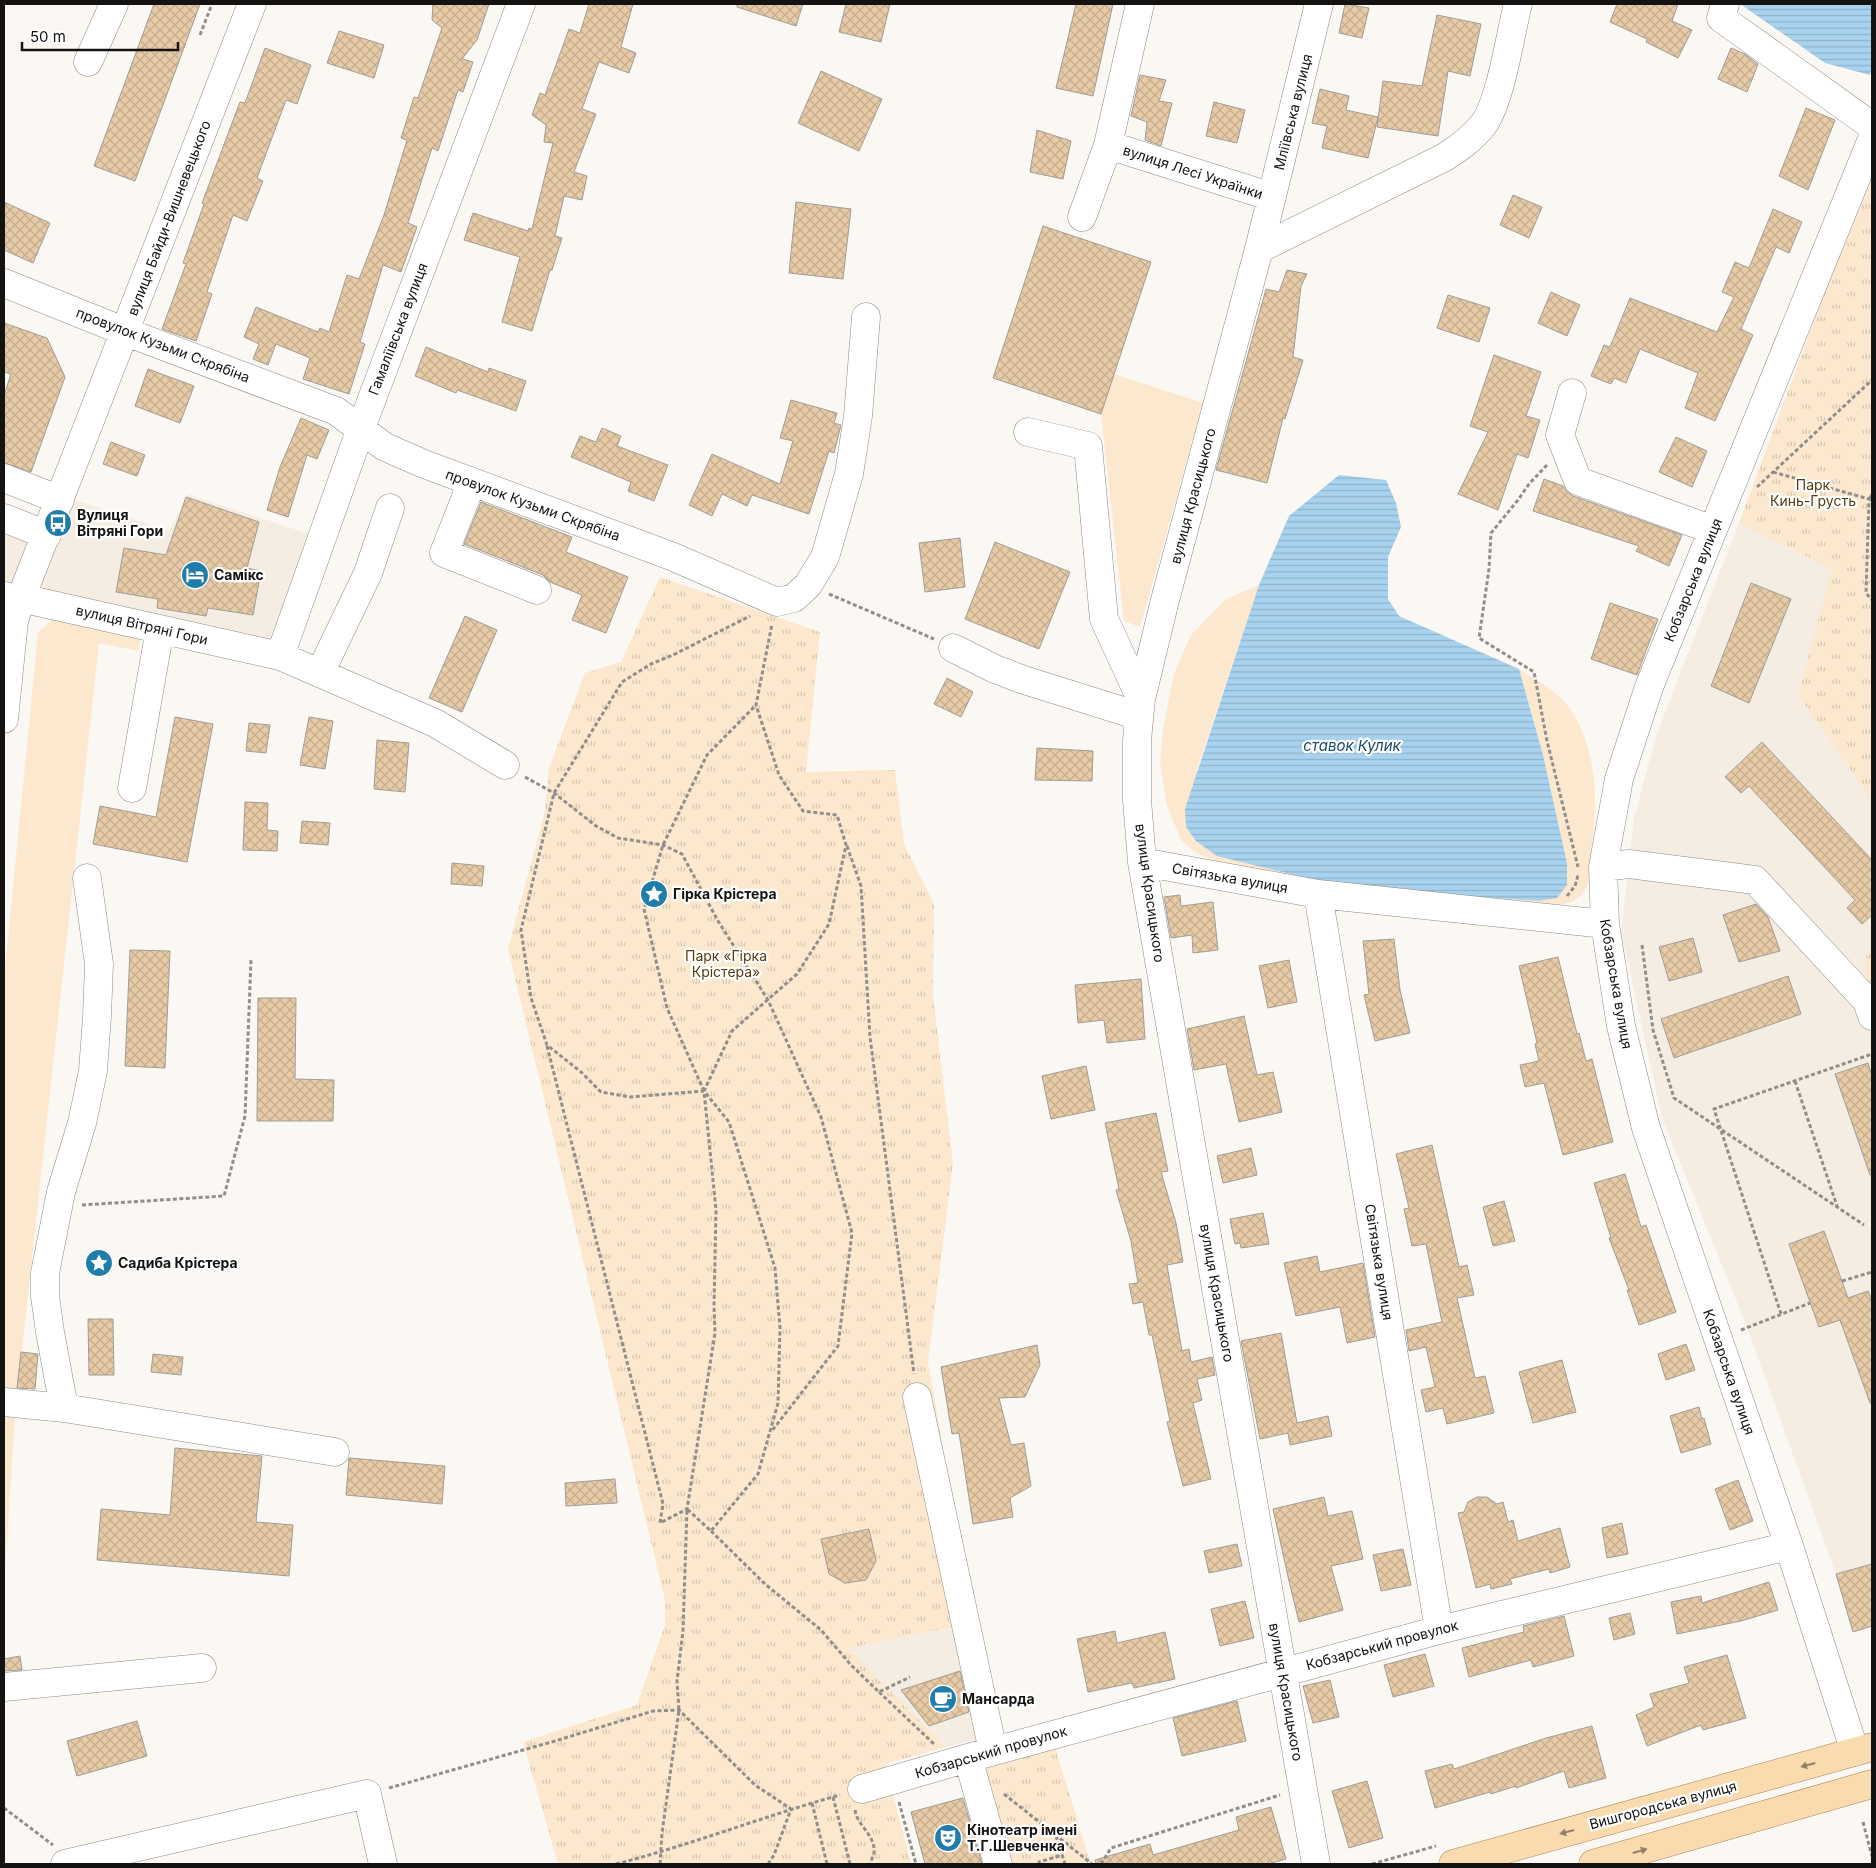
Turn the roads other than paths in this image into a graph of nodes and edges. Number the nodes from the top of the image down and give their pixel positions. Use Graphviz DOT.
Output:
graph roads {
  1 [pos="114,4"];
  2 [pos="252,4"];
  3 [pos="521,4"];
  4 [pos="1140,4"];
  5 [pos="1320,4"];
  6 [pos="1518,4"];
  7 [pos="1725,4"];
  8 [pos="88,62"];
  9 [pos="1872,126"];
  10 [pos="1872,139"];
  11 [pos="1108,145"];
  12 [pos="1272,197"];
  13 [pos="1082,217"];
  14 [pos="1259,248"];
  15 [pos="4,283"];
  16 [pos="866,317"];
  17 [pos="126,332"];
  18 [pos="1572,393"];
  19 [pos="361,428"];
  20 [pos="1028,432"];
  21 [pos="4,478"];
  22 [pos="472,482"];
  23 [pos="60,500"];
  24 [pos="390,508"];
  25 [pos="4,518"];
  26 [pos="1714,530"];
  27 [pos="47,535"];
  28 [pos="537,590"];
  29 [pos="12,597"];
  30 [pos="160,629"];
  31 [pos="953,648"];
  32 [pos="280,656"];
  33 [pos="320,673"];
  34 [pos="1140,708"];
  35 [pos="4,719"];
  36 [pos="505,765"];
  37 [pos="132,788"];
  38 [pos="1142,862"];
  39 [pos="1591,869"];
  40 [pos="86,878"];
  41 [pos="1318,894"];
  42 [pos="1604,924"];
  43 [pos="1872,1016"];
  44 [pos="917,1397"];
  45 [pos="4,1402"];
  46 [pos="64,1408"];
  47 [pos="335,1452"];
  48 [pos="1789,1546"];
  49 [pos="1439,1630"];
  50 [pos="202,1668"];
  51 [pos="1282,1672"];
  52 [pos="4,1687"];
  53 [pos="1863,1750"];
  54 [pos="994,1751"];
  55 [pos="960,1760"];
  56 [pos="1872,1784"];
  57 [pos="860,1790"];
  58 [pos="70,1863"];
  59 [pos="383,1864"];
  60 [pos="998,1864"];
  61 [pos="1316,1864"];
  62 [pos="1454,1864"];
  63 [pos="1593,1864"];
  1 -- 8 [label="street"];
  2 -- 17 [label="street, вулиця Байди-Вишневецького"];
  3 -- 19 [label="street, Гамаліївська вулиця"];
  4 -- 11 [label="street, вулиця Лесі Українки"];
  5 -- 12 [label="street, Мліївська вулиця"];
  6 -- 14 [label="street"];
  7 -- 9 [label="street"];
  10 -- 26 [label="street, Кобзарська вулиця"];
  11 -- 12 [label="street, вулиця Лесі Українки"];
  11 -- 13 [label="street"];
  12 -- 14 [label="street, Мліївська вулиця"];
  14 -- 34 [label="street, вулиця Красицького"];
  15 -- 17 [label="street, провулок Кузьми Скрябіна"];
  16 -- 22 [label="street, провулок Кузьми Скрябіна"];
  17 -- 19 [label="street, провулок Кузьми Скрябіна"];
  17 -- 23 [label="street, вулиця Байди-Вишневецького"];
  18 -- 26 [label="street"];
  19 -- 22 [label="street, провулок Кузьми Скрябіна"];
  19 -- 32 [label="street, Гамаліївська вулиця"];
  20 -- 34 [label="street"];
  21 -- 23 [label="street"];
  22 -- 28 [label="street"];
  23 -- 27 [label="street, вулиця Байди-Вишневецького"];
  24 -- 33 [label="street"];
  25 -- 27 [label="street"];
  26 -- 39 [label="street, Кобзарська вулиця"];
  27 -- 29 [label="street, вулиця Байди-Вишневецького"];
  29 -- 30 [label="street, вулиця Вітряні Гори"];
  29 -- 35 [label="street, вулиця Байди-Вишневецького"];
  30 -- 32 [label="street, вулиця Вітряні Гори"];
  30 -- 37 [label="street"];
  31 -- 34 [label="street"];
  32 -- 33 [label="street, вулиця Вітряні Гори"];
  33 -- 36 [label="street, вулиця Вітряні Гори"];
  34 -- 38 [label="street, вулиця Красицького"];
  38 -- 41 [label="street, Світязька вулиця"];
  38 -- 51 [label="street, вулиця Красицького"];
  39 -- 42 [label="street, Кобзарська вулиця"];
  39 -- 43 [label="street"];
  40 -- 46 [label="street"];
  41 -- 42 [label="street, Світязька вулиця"];
  41 -- 49 [label="street, Світязька вулиця"];
  42 -- 48 [label="street, Кобзарська вулиця"];
  44 -- 54 [label="street"];
  45 -- 46 [label="street"];
  46 -- 47 [label="street"];
  48 -- 49 [label="street, Кобзарський провулок"];
  48 -- 53 [label="street, Кобзарська вулиця"];
  49 -- 51 [label="street, Кобзарський провулок"];
  50 -- 52 [label="street"];
  51 -- 54 [label="street, Кобзарський провулок"];
  51 -- 61 [label="street, вулиця Красицького"];
  53 -- 62 [label="main road, Вишгородська вулиця, one-way"];
  54 -- 55 [label="street, Кобзарський провулок"];
  55 -- 57 [label="street, Кобзарський провулок"];
  55 -- 60 [label="street"];
  63 -- 56 [label="main road, one-way"];
  58 -- 59 [label="street"];
}
